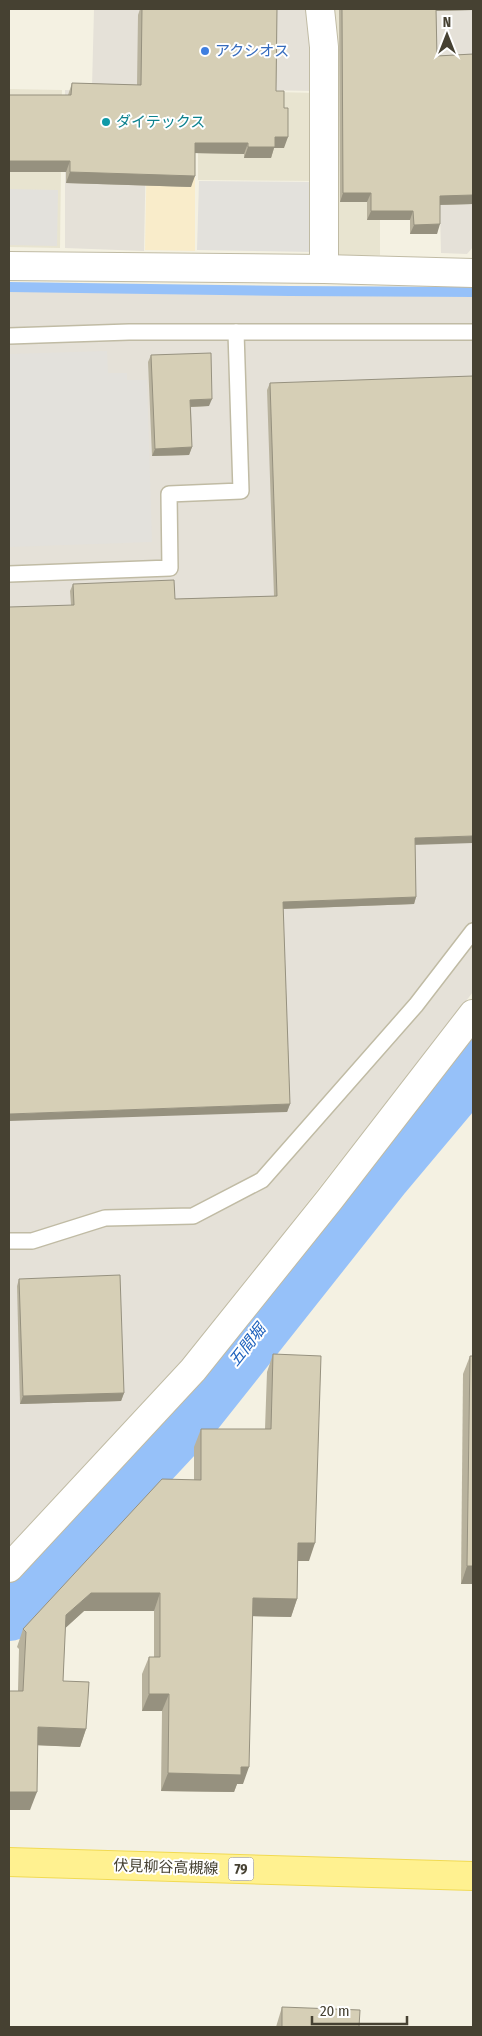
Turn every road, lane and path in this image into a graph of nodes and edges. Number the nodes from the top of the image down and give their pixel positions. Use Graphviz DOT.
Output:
graph roads {
  1 [pos="320,9"];
  2 [pos="9,266"];
  3 [pos="324,268"];
  4 [pos="473,273"];
  5 [pos="236,332"];
  6 [pos="473,332"];
  7 [pos="9,336"];
  8 [pos="9,574"];
  9 [pos="473,931"];
  10 [pos="473,1014"];
  11 [pos="9,1241"];
  12 [pos="9,1568"];
  13 [pos="9,1862"];
  14 [pos="473,1876"];
  1 -- 3 [label="street"];
  2 -- 3 [label="street"];
  3 -- 4 [label="street"];
  5 -- 6 [label="lane"];
  5 -- 7 [label="lane"];
  5 -- 8 [label="lane"];
  9 -- 11 [label="lane"];
  10 -- 12 [label="street"];
  13 -- 14 [label="main road, 伏見柳谷高槻線 / 79"];
}
